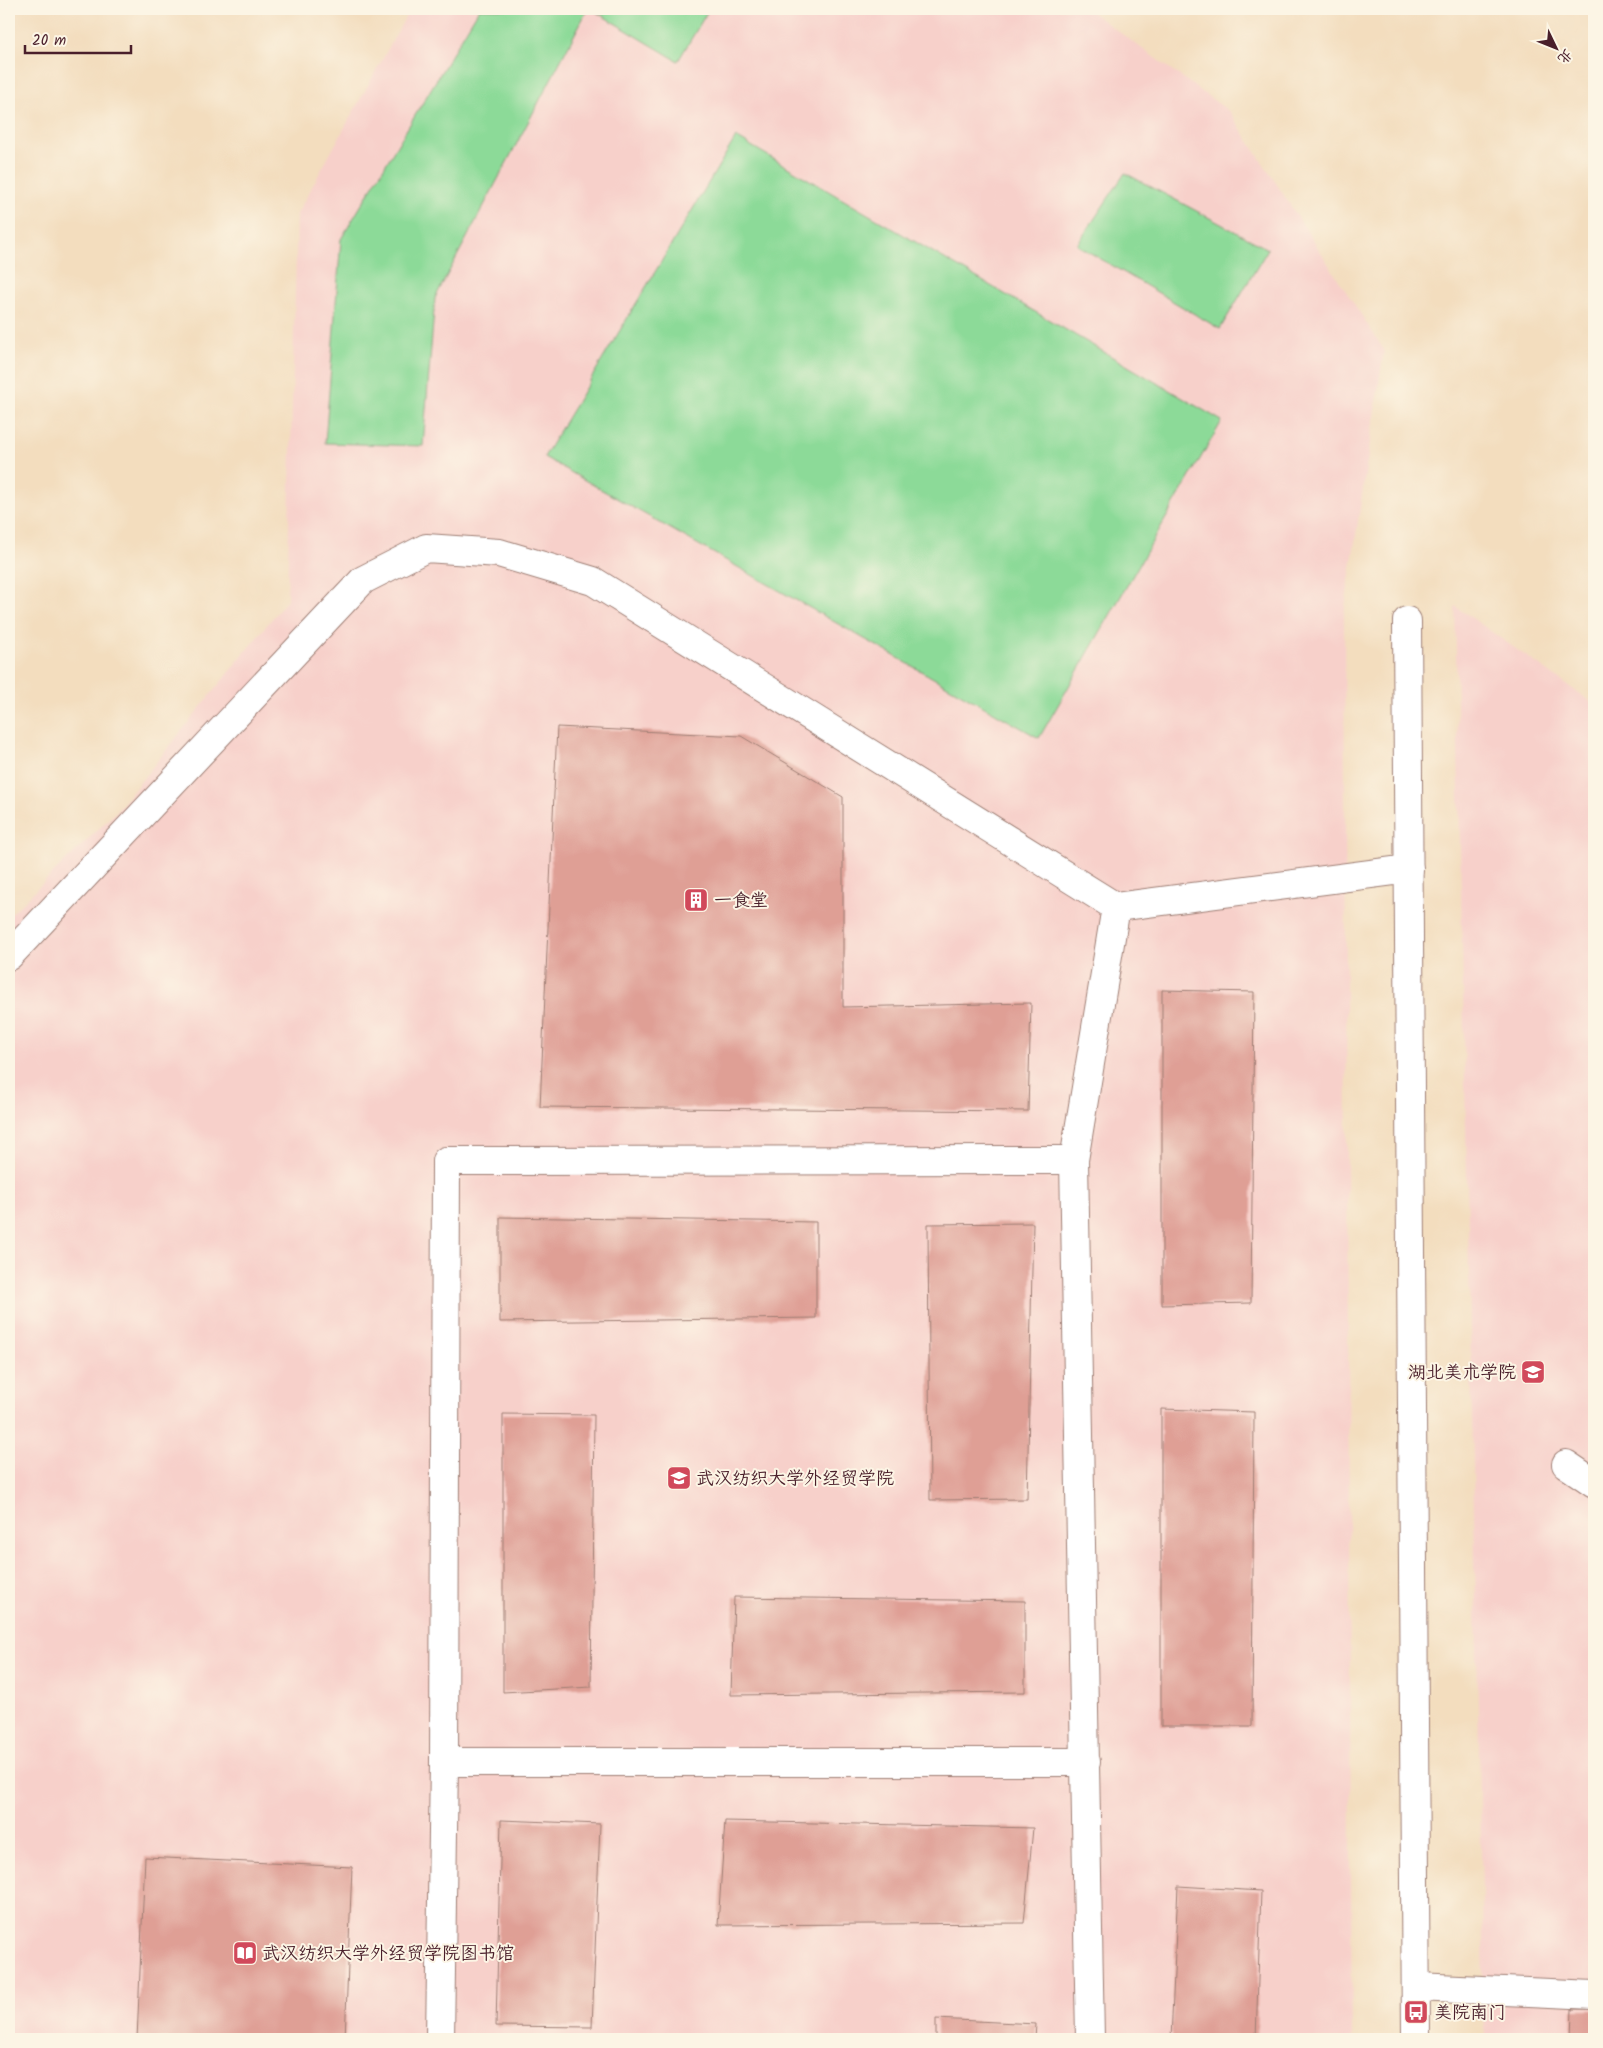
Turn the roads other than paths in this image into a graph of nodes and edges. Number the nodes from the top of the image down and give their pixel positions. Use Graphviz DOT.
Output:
graph roads {
  1 [pos="1407,621"];
  2 [pos="1409,869"];
  3 [pos="1116,907"];
  4 [pos="9,956"];
  5 [pos="1074,1160"];
  6 [pos="1566,1464"];
  7 [pos="1594,1483"];
  8 [pos="444,1762"];
  9 [pos="1086,1762"];
  10 [pos="1416,1987"];
  11 [pos="1594,1995"];
  12 [pos="440,2039"];
  13 [pos="1090,2039"];
  14 [pos="1416,2039"];
  1 -- 2 [label="street"];
  2 -- 3 [label="street"];
  2 -- 10 [label="street"];
  3 -- 4 [label="street"];
  3 -- 5 [label="street"];
  5 -- 8 [label="street"];
  5 -- 9 [label="street"];
  6 -- 7 [label="street"];
  8 -- 9 [label="street"];
  8 -- 12 [label="street"];
  9 -- 13 [label="street"];
  10 -- 11 [label="street"];
  10 -- 14 [label="street"];
}
